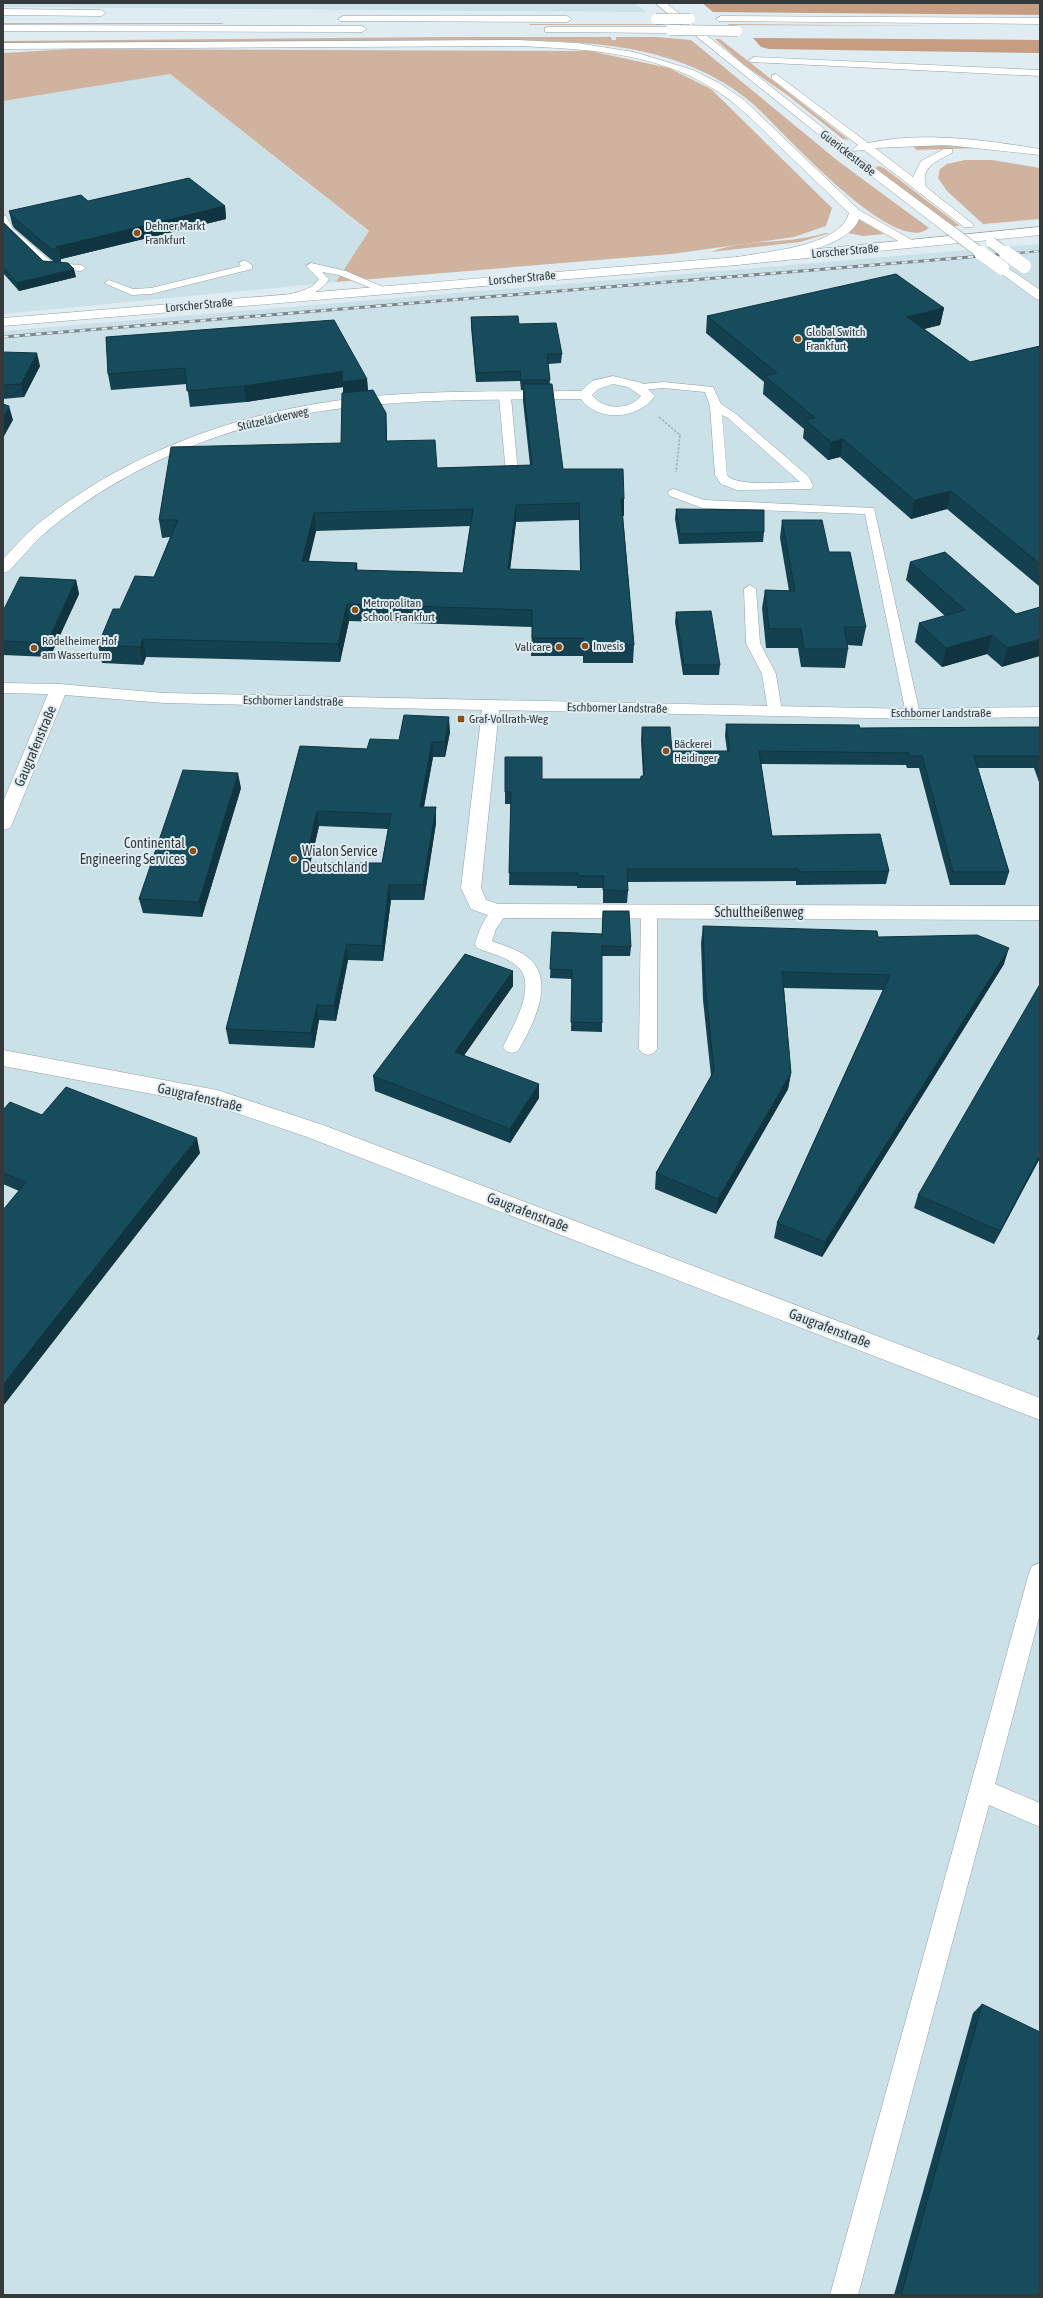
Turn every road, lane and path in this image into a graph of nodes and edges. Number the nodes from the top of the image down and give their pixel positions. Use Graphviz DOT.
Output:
graph roads {
  1 [pos="660,3"];
  2 [pos="690,8"];
  3 [pos="3,12"];
  4 [pos="110,13"];
  5 [pos="336,18"];
  6 [pos="350,19"];
  7 [pos="576,19"];
  8 [pos="652,19"];
  9 [pos="709,19"];
  10 [pos="3,20"];
  11 [pos="1040,21"];
  12 [pos="3,28"];
  13 [pos="536,30"];
  14 [pos="741,31"];
  15 [pos="6,36"];
  16 [pos="731,41"];
  17 [pos="3,46"];
  18 [pos="1040,73"];
  19 [pos="865,146"];
  20 [pos="948,152"];
  21 [pos="1040,152"];
  22 [pos="848,153"];
  23 [pos="916,154"];
  24 [pos="894,156"];
  25 [pos="880,158"];
  26 [pos="1040,161"];
  27 [pos="921,190"];
  28 [pos="855,212"];
  29 [pos="5,215"];
  30 [pos="1040,230"];
  31 [pos="914,244"];
  32 [pos="737,261"];
  33 [pos="244,263"];
  34 [pos="81,268"];
  35 [pos="1035,274"];
  36 [pos="108,283"];
  37 [pos="385,290"];
  38 [pos="1040,296"];
  39 [pos="287,298"];
  40 [pos="3,322"];
  41 [pos="642,388"];
  42 [pos="585,395"];
  43 [pos="505,397"];
  44 [pos="644,403"];
  45 [pos="716,406"];
  46 [pos="512,473"];
  47 [pos="674,493"];
  48 [pos="3,568"];
  49 [pos="750,589"];
  50 [pos="3,688"];
  51 [pos="59,690"];
  52 [pos="491,705"];
  53 [pos="775,711"];
  54 [pos="1040,712"];
  55 [pos="913,714"];
  56 [pos="3,824"];
  57 [pos="500,911"];
  58 [pos="649,911"];
  59 [pos="1040,913"];
  60 [pos="512,1047"];
  61 [pos="648,1049"];
  62 [pos="3,1058"];
  63 [pos="1040,1409"];
  64 [pos="1040,1573"];
  65 [pos="981,1790"];
  66 [pos="1040,1815"];
  67 [pos="844,2295"];
  1 -- 22 [label="main road, Guerickestraße"];
  2 -- 9 [label="main road"];
  3 -- 4 [label="main road"];
  5 -- 6 [label="main road"];
  6 -- 7 [label="main road"];
  6 -- 10 [label="main road"];
  8 -- 9 [label="main road, bridge"];
  9 -- 11 [label="main road"];
  9 -- 16 [label="main road"];
  12 -- 15 [label="main road"];
  13 -- 14 [label="main road, bridge"];
  17 -- 28 [label="main road"];
  18 -- 19 [label="main road, Guerickestraße"];
  19 -- 21 [label="main road"];
  19 -- 22 [label="main road"];
  19 -- 25 [label="main road, Guerickestraße"];
  20 -- 23 [label="main road"];
  20 -- 26 [label="main road"];
  20 -- 27 [label="main road"];
  22 -- 25 [label="main road"];
  22 -- 38 [label="main road, Guerickestraße, bridge"];
  24 -- 25 [label="main road"];
  25 -- 27 [label="main road, Guerickestraße"];
  27 -- 35 [label="main road, Guerickestraße, bridge"];
  28 -- 31 [label="main road"];
  28 -- 32 [label="main road"];
  29 -- 34 [label="lane"];
  30 -- 31 [label="main road, Lorscher Straße"];
  31 -- 32 [label="main road, Lorscher Straße"];
  32 -- 37 [label="main road, Lorscher Straße"];
  33 -- 36 [label="lane"];
  37 -- 39 [label="main road, Lorscher Straße"];
  37 -- 39 [label="lane"];
  39 -- 40 [label="main road, Lorscher Straße"];
  41 -- 42 [label="main road"];
  41 -- 44 [label="main road"];
  41 -- 45 [label="lane"];
  42 -- 43 [label="main road, Stützeläckerweg"];
  42 -- 44 [label="main road"];
  43 -- 46 [label="lane"];
  43 -- 48 [label="main road, Stützeläckerweg"];
  44 -- 47 [label="path"];
  45 -- 45 [label="lane"];
  47 -- 55 [label="lane"];
  49 -- 53 [label="lane"];
  50 -- 51 [label="main road, Eschborner Landstraße"];
  51 -- 52 [label="main road, Eschborner Landstraße"];
  51 -- 56 [label="main road, Gaugrafenstraße"];
  52 -- 53 [label="main road, Eschborner Landstraße"];
  52 -- 57 [label="main road, Schultheißenweg"];
  53 -- 55 [label="main road, Eschborner Landstraße"];
  54 -- 55 [label="main road, Eschborner Landstraße"];
  57 -- 58 [label="main road, Schultheißenweg"];
  57 -- 60 [label="lane"];
  58 -- 59 [label="main road, Schultheißenweg"];
  58 -- 61 [label="lane"];
  62 -- 63 [label="main road, Gaugrafenstraße"];
  64 -- 65 [label="lane"];
  65 -- 66 [label="lane"];
  65 -- 67 [label="lane"];
}
